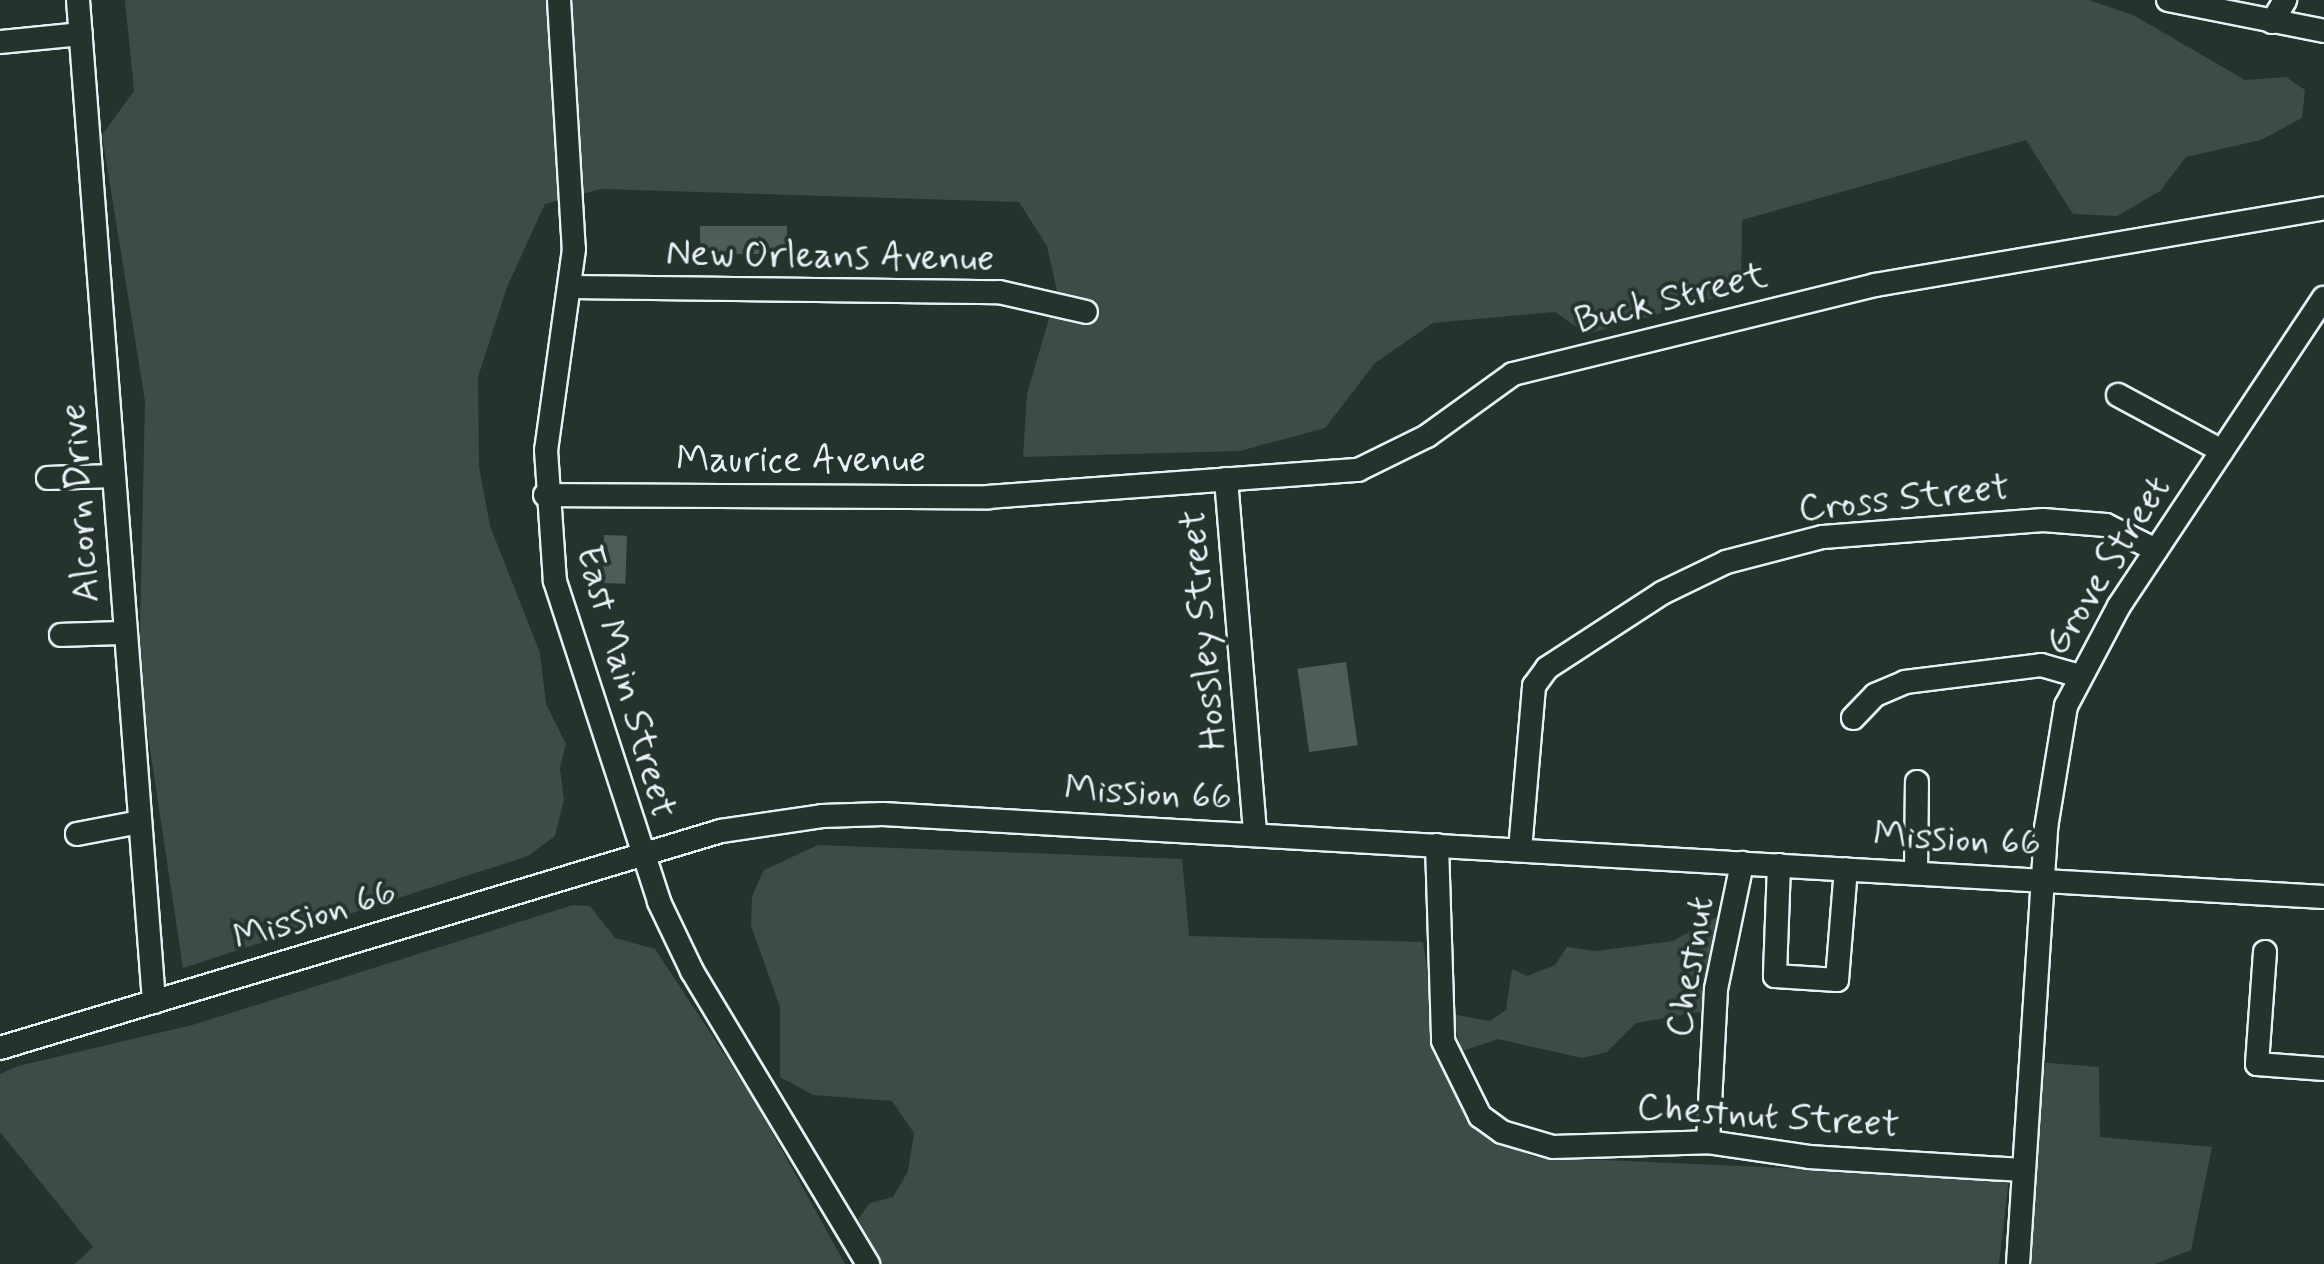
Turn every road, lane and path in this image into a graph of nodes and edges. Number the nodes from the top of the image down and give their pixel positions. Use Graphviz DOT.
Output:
graph roads {
  1 [pos="78,0"];
  2 [pos="559,0"];
  3 [pos="2168,0"];
  4 [pos="2285,0"];
  5 [pos="2272,22"];
  6 [pos="2324,31"];
  7 [pos="81,34"];
  8 [pos="0,42"];
  9 [pos="2324,208"];
  10 [pos="572,287"];
  11 [pos="2324,298"];
  12 [pos="1086,312"];
  13 [pos="2118,395"];
  14 [pos="2222,451"];
  15 [pos="114,476"];
  16 [pos="48,478"];
  17 [pos="1226,479"];
  18 [pos="1056,492"];
  19 [pos="544,496"];
  20 [pos="2156,550"];
  21 [pos="126,632"];
  22 [pos="61,635"];
  23 [pos="2078,675"];
  24 [pos="1852,718"];
  25 [pos="1917,782"];
  26 [pos="140,822"];
  27 [pos="78,834"];
  28 [pos="1254,835"];
  29 [pos="1437,845"];
  30 [pos="1520,850"];
  31 [pos="638,854"];
  32 [pos="1742,863"];
  33 [pos="1780,865"];
  34 [pos="1846,868"];
  35 [pos="1916,872"];
  36 [pos="2044,880"];
  37 [pos="2324,897"];
  38 [pos="2266,952"];
  39 [pos="154,1002"];
  40 [pos="0,1048"];
  41 [pos="2324,1069"];
  42 [pos="1708,1142"];
  43 [pos="2023,1170"];
  44 [pos="868,1264"];
  45 [pos="2018,1264"];
  1 -- 7 [label="street, Alcorn Drive"];
  2 -- 10 [label="street, East Main Street"];
  3 -- 5 [label="street"];
  4 -- 5 [label="street"];
  5 -- 6 [label="street"];
  7 -- 8 [label="street"];
  7 -- 15 [label="street, Alcorn Drive"];
  9 -- 17 [label="street, Buck Street"];
  10 -- 12 [label="street, New Orleans Avenue"];
  10 -- 19 [label="street, East Main Street"];
  11 -- 14 [label="street, Grove Street"];
  13 -- 14 [label="street"];
  14 -- 20 [label="street, Grove Street"];
  15 -- 16 [label="street"];
  15 -- 21 [label="street, Alcorn Drive"];
  17 -- 18 [label="street, Buck Street"];
  17 -- 28 [label="street, Hossley Street"];
  18 -- 19 [label="street, Maurice Avenue"];
  19 -- 31 [label="street, East Main Street"];
  20 -- 23 [label="street, Grove Street"];
  20 -- 30 [label="street, Cross Street"];
  21 -- 22 [label="street"];
  21 -- 26 [label="street, Alcorn Drive"];
  23 -- 24 [label="street"];
  23 -- 36 [label="street, Grove Street"];
  25 -- 35 [label="street"];
  26 -- 27 [label="street"];
  26 -- 39 [label="street, Alcorn Drive"];
  28 -- 29 [label="street, Mission 66"];
  28 -- 31 [label="street, Mission 66"];
  29 -- 30 [label="street, Mission 66"];
  29 -- 42 [label="street, Chestnut Street"];
  30 -- 32 [label="street, Mission 66"];
  31 -- 39 [label="street, Mission 66"];
  31 -- 44 [label="street, East Main Street"];
  32 -- 33 [label="street, Mission 66"];
  32 -- 42 [label="street, Chestnut"];
  33 -- 34 [label="street, Mission 66"];
  33 -- 34 [label="street"];
  34 -- 35 [label="street, Mission 66"];
  35 -- 36 [label="street, Mission 66"];
  36 -- 37 [label="street, Mission 66"];
  36 -- 43 [label="street, Grove Street"];
  38 -- 41 [label="street"];
  39 -- 40 [label="street, Mission 66"];
  42 -- 43 [label="street, Chestnut Street"];
  43 -- 45 [label="street, Grove Street"];
}
